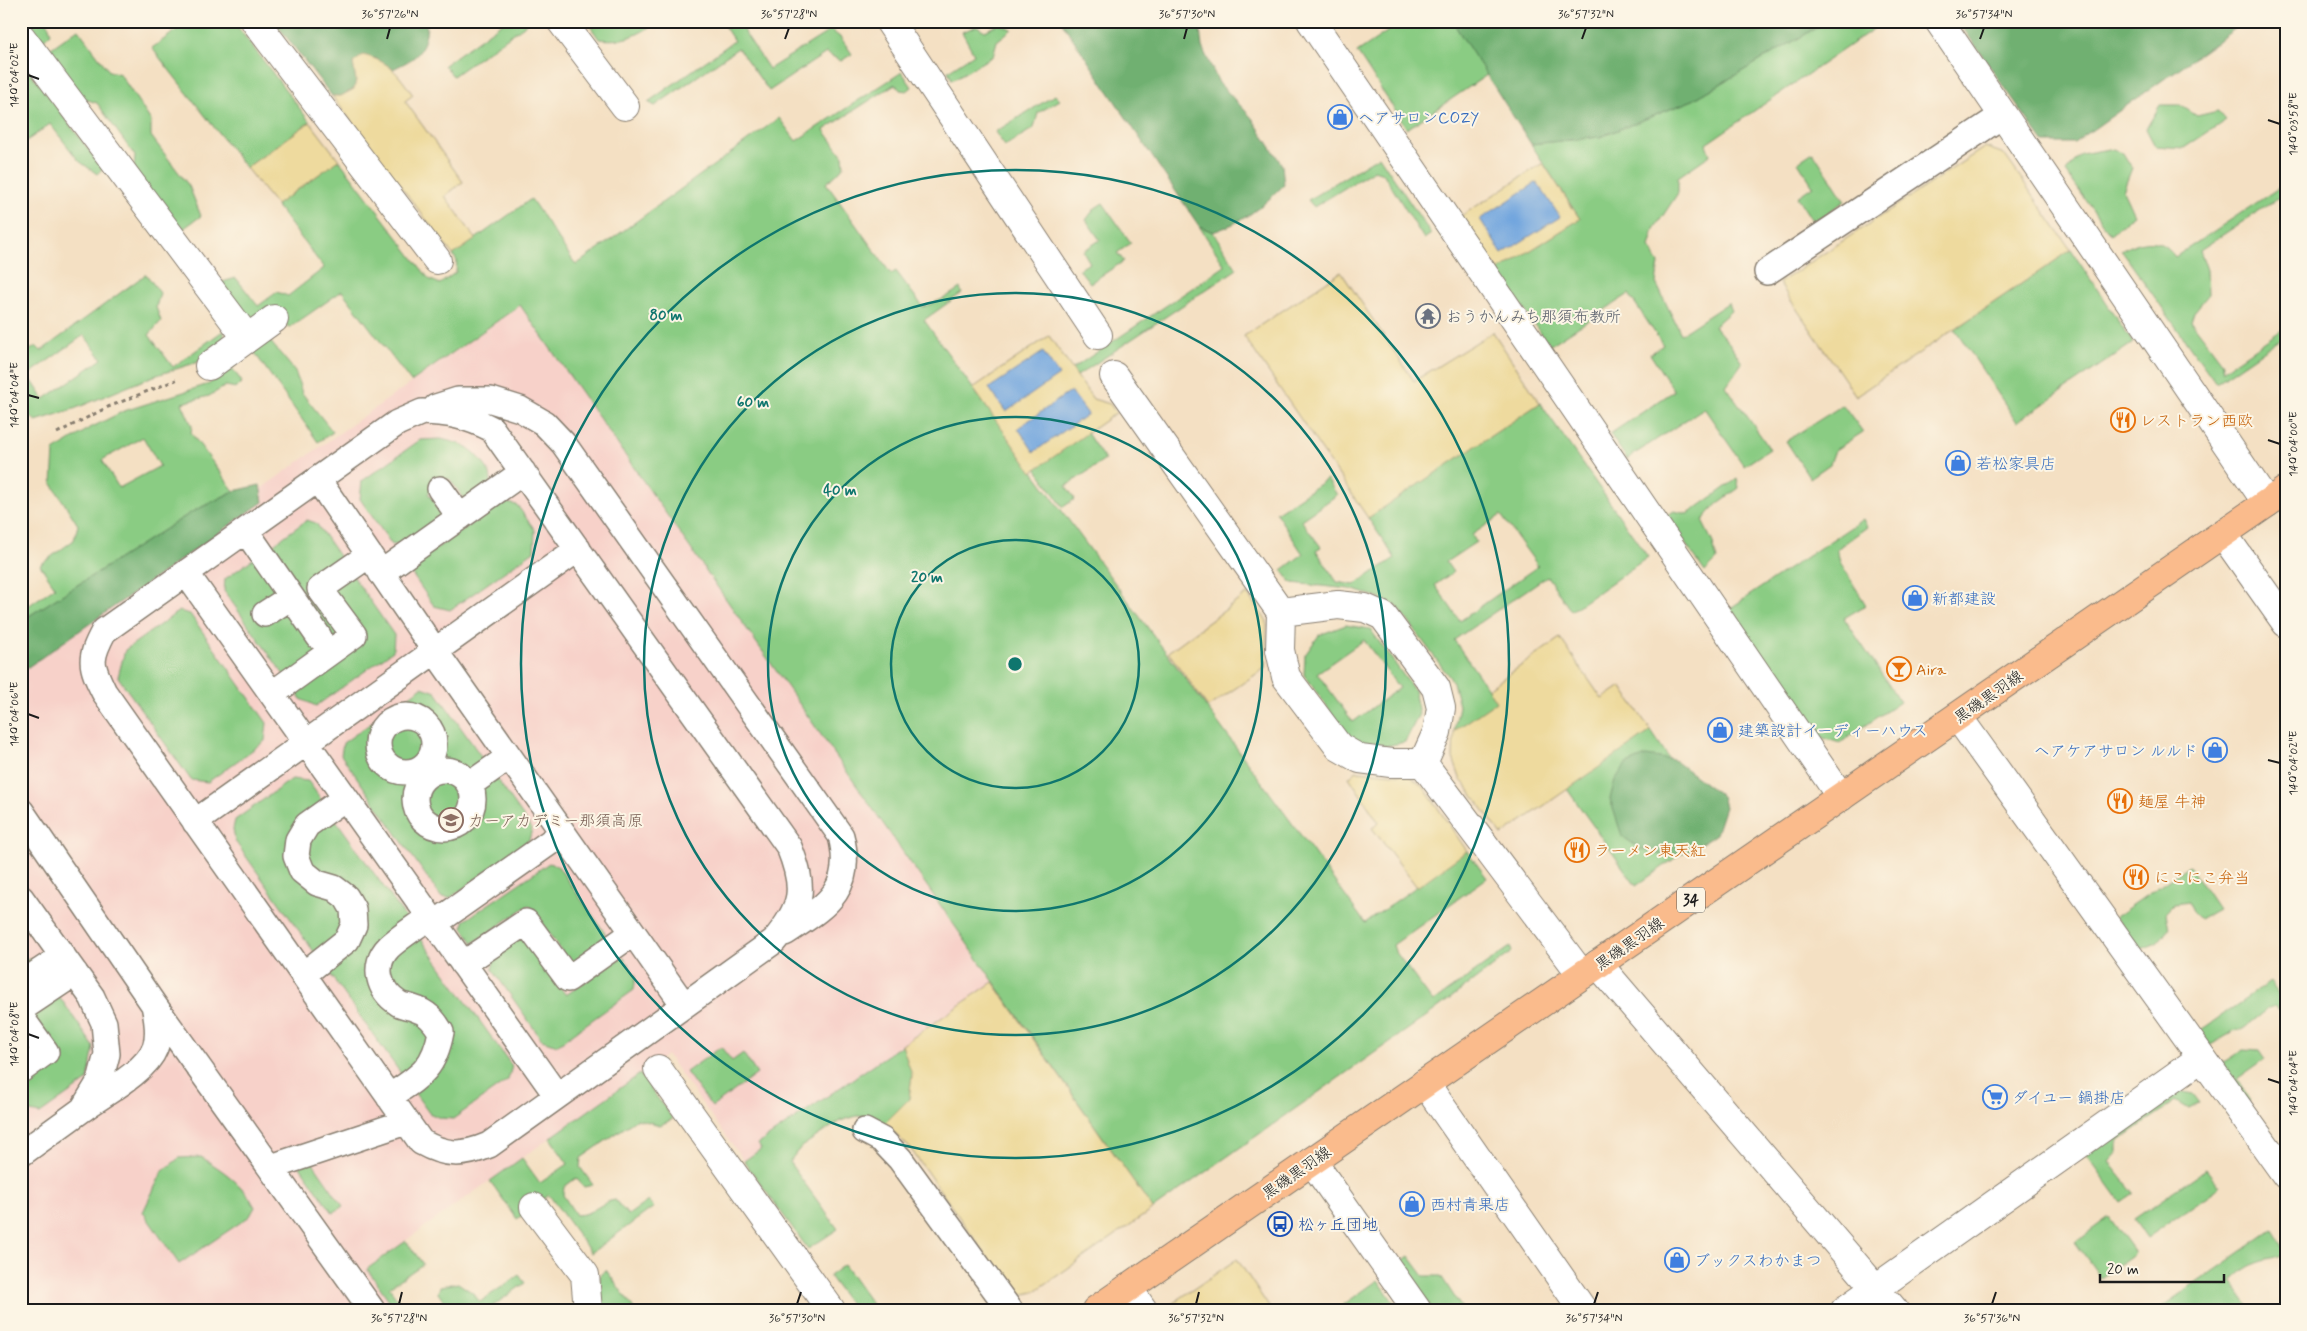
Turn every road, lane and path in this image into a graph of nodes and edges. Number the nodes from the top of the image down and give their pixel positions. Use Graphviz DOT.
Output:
graph roads {
  1 [pos="255,21"];
  2 [pos="561,21"];
  3 [pos="888,21"];
  4 [pos="1312,21"];
  5 [pos="1939,21"];
  6 [pos="21,37"];
  7 [pos="625,106"];
  8 [pos="2003,115"];
  9 [pos="437,260"];
  10 [pos="1767,272"];
  11 [pos="274,319"];
  12 [pos="1098,335"];
  13 [pos="247,338"];
  14 [pos="209,366"];
  15 [pos="1114,376"];
  16 [pos="422,412"];
  17 [pos="57,433"];
  18 [pos="523,472"];
  19 [pos="318,480"];
  20 [pos="440,489"];
  21 [pos="2276,497"];
  22 [pos="460,517"];
  23 [pos="246,530"];
  24 [pos="2223,534"];
  25 [pos="578,549"];
  26 [pos="375,564"];
  27 [pos="186,573"];
  28 [pos="291,597"];
  29 [pos="1281,612"];
  30 [pos="266,614"];
  31 [pos="2286,623"];
  32 [pos="319,637"];
  33 [pos="435,651"];
  34 [pos="272,694"];
  35 [pos="373,695"];
  36 [pos="1958,717"];
  37 [pos="393,719"];
  38 [pos="306,743"];
  39 [pos="509,757"];
  40 [pos="1423,763"];
  41 [pos="425,771"];
  42 [pos="469,785"];
  43 [pos="1841,797"];
  44 [pos="345,798"];
  45 [pos="21,811"];
  46 [pos="195,822"];
  47 [pos="563,833"];
  48 [pos="26,914"];
  49 [pos="432,921"];
  50 [pos="633,933"];
  51 [pos="774,941"];
  52 [pos="463,964"];
  53 [pos="69,965"];
  54 [pos="1590,970"];
  55 [pos="303,975"];
  56 [pos="21,984"];
  57 [pos="154,1005"];
  58 [pos="684,1005"];
  59 [pos="21,1008"];
  60 [pos="21,1017"];
  61 [pos="2202,1058"];
  62 [pos="658,1069"];
  63 [pos="21,1070"];
  64 [pos="1425,1083"];
  65 [pos="557,1096"];
  66 [pos="389,1097"];
  67 [pos="83,1108"];
  68 [pos="406,1122"];
  69 [pos="865,1131"];
  70 [pos="24,1147"];
  71 [pos="1312,1161"];
  72 [pos="270,1167"];
  73 [pos="2286,1175"];
  74 [pos="534,1207"];
  75 [pos="1128,1288"];
  76 [pos="1875,1288"];
  77 [pos="372,1310"];
  78 [pos="588,1310"];
  79 [pos="831,1310"];
  80 [pos="1010,1310"];
  81 [pos="1096,1310"];
  82 [pos="1143,1310"];
  83 [pos="1417,1310"];
  84 [pos="1583,1310"];
  85 [pos="1845,1310"];
  86 [pos="1894,1310"];
  1 -- 9 [label="street"];
  2 -- 7 [label="street"];
  3 -- 12 [label="street"];
  4 -- 43 [label="street"];
  5 -- 8 [label="street"];
  6 -- 13 [label="street"];
  8 -- 10 [label="lane"];
  8 -- 21 [label="street"];
  11 -- 13 [label="street"];
  13 -- 14 [label="street"];
  14 -- 17 [label="path"];
  15 -- 29 [label="street"];
  16 -- 18 [label="lane"];
  16 -- 19 [label="lane"];
  16 -- 51 [label="lane"];
  18 -- 22 [label="lane"];
  18 -- 25 [label="lane"];
  19 -- 23 [label="lane"];
  19 -- 26 [label="lane"];
  20 -- 22 [label="lane"];
  21 -- 24 [label="main road, 黒磯黒羽線 / 34"];
  22 -- 26 [label="lane"];
  23 -- 27 [label="lane"];
  23 -- 28 [label="lane"];
  24 -- 31 [label="street"];
  24 -- 36 [label="main road, 黒磯黒羽線 / 34"];
  25 -- 33 [label="lane"];
  25 -- 51 [label="lane"];
  26 -- 33 [label="lane"];
  26 -- 34 [label="lane"];
  27 -- 34 [label="lane"];
  27 -- 46 [label="lane"];
  28 -- 30 [label="lane"];
  28 -- 32 [label="lane"];
  29 -- 40 [label="street"];
  29 -- 40 [label="street"];
  33 -- 35 [label="lane"];
  33 -- 39 [label="lane"];
  34 -- 38 [label="lane"];
  35 -- 37 [label="lane"];
  35 -- 38 [label="lane"];
  36 -- 43 [label="main road, 黒磯黒羽線 / 34"];
  36 -- 61 [label="street"];
  37 -- 41 [label="lane"];
  37 -- 41 [label="lane"];
  38 -- 44 [label="lane"];
  38 -- 46 [label="lane"];
  39 -- 42 [label="lane"];
  39 -- 47 [label="lane"];
  40 -- 54 [label="street"];
  41 -- 42 [label="lane"];
  41 -- 42 [label="lane"];
  43 -- 54 [label="main road, 黒磯黒羽線 / 34"];
  44 -- 49 [label="lane"];
  44 -- 55 [label="lane"];
  45 -- 57 [label="lane"];
  46 -- 55 [label="lane"];
  47 -- 49 [label="lane"];
  47 -- 50 [label="lane"];
  48 -- 53 [label="lane"];
  49 -- 52 [label="lane"];
  49 -- 66 [label="lane"];
  50 -- 52 [label="lane"];
  50 -- 58 [label="lane"];
  51 -- 58 [label="lane"];
  52 -- 65 [label="lane"];
  53 -- 56 [label="lane"];
  53 -- 59 [label="lane"];
  53 -- 67 [label="lane"];
  54 -- 64 [label="main road, 黒磯黒羽線 / 34"];
  54 -- 76 [label="street"];
  55 -- 66 [label="lane"];
  57 -- 67 [label="lane"];
  57 -- 72 [label="lane"];
  58 -- 65 [label="lane"];
  60 -- 63 [label="lane"];
  61 -- 73 [label="street"];
  61 -- 76 [label="street"];
  62 -- 79 [label="street"];
  64 -- 71 [label="main road, 黒磯黒羽線 / 34"];
  64 -- 84 [label="street"];
  65 -- 68 [label="lane"];
  66 -- 68 [label="lane"];
  67 -- 70 [label="lane"];
  68 -- 72 [label="lane"];
  69 -- 80 [label="lane"];
  71 -- 75 [label="main road, 黒磯黒羽線 / 34"];
  71 -- 83 [label="street"];
  72 -- 77 [label="lane"];
  74 -- 78 [label="street"];
  75 -- 81 [label="main road, 黒磯黒羽線 / 34"];
  75 -- 82 [label="street"];
  76 -- 85 [label="street"];
  76 -- 86 [label="street"];
}
